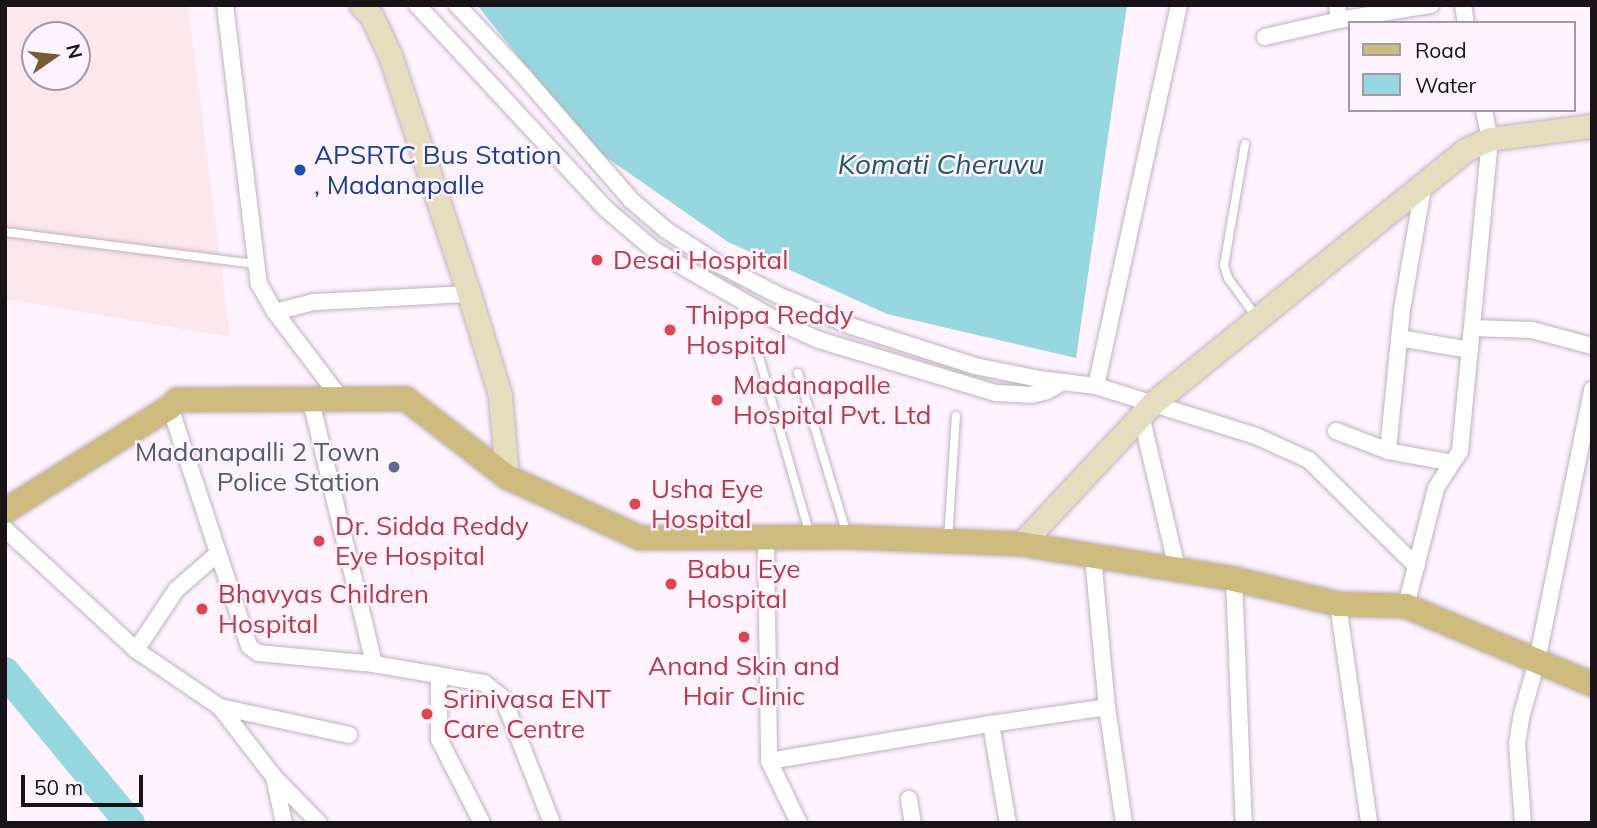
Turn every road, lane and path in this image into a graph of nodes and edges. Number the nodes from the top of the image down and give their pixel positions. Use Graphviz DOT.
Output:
graph roads {
  1 [pos="225,5"];
  2 [pos="361,5"];
  3 [pos="416,5"];
  4 [pos="457,5"];
  5 [pos="1179,5"];
  6 [pos="1431,5"];
  7 [pos="1338,13"];
  8 [pos="1265,37"];
  9 [pos="1484,112"];
  10 [pos="1592,126"];
  11 [pos="1490,139"];
  12 [pos="1245,144"];
  13 [pos="1424,182"];
  14 [pos="5,232"];
  15 [pos="257,264"];
  16 [pos="469,294"];
  17 [pos="275,312"];
  18 [pos="1259,320"];
  19 [pos="1473,328"];
  20 [pos="1399,338"];
  21 [pos="1592,346"];
  22 [pos="757,350"];
  23 [pos="1471,350"];
  24 [pos="798,373"];
  25 [pos="1063,382"];
  26 [pos="1096,386"];
  27 [pos="1592,390"];
  28 [pos="310,397"];
  29 [pos="341,399"];
  30 [pos="170,407"];
  31 [pos="1147,409"];
  32 [pos="956,416"];
  33 [pos="1336,430"];
  34 [pos="1388,451"];
  35 [pos="1452,463"];
  36 [pos="507,477"];
  37 [pos="5,511"];
  38 [pos="5,529"];
  39 [pos="811,537"];
  40 [pos="848,537"];
  41 [pos="766,538"];
  42 [pos="948,540"];
  43 [pos="1021,544"];
  44 [pos="217,554"];
  45 [pos="1093,557"];
  46 [pos="1416,566"];
  47 [pos="1177,569"];
  48 [pos="1234,579"];
  49 [pos="1338,604"];
  50 [pos="1406,606"];
  51 [pos="136,650"];
  52 [pos="1537,661"];
  53 [pos="374,664"];
  54 [pos="439,675"];
  55 [pos="1592,684"];
  56 [pos="220,707"];
  57 [pos="1107,707"];
  58 [pos="991,724"];
  59 [pos="349,735"];
  60 [pos="769,761"];
  61 [pos="274,777"];
  62 [pos="909,799"];
  63 [pos="284,823"];
  64 [pos="319,823"];
  65 [pos="482,823"];
  66 [pos="552,823"];
  67 [pos="799,823"];
  68 [pos="913,823"];
  69 [pos="1008,823"];
  70 [pos="1124,823"];
  71 [pos="1244,823"];
  72 [pos="1368,823"];
  73 [pos="1524,823"];
  1 -- 15 [label="street"];
  2 -- 16 [label="street"];
  3 -- 25 [label="street"];
  4 -- 25 [label="street"];
  5 -- 26 [label="street"];
  6 -- 7 [label="street"];
  7 -- 8 [label="street"];
  9 -- 11 [label="street"];
  10 -- 11 [label="street"];
  11 -- 13 [label="street"];
  11 -- 19 [label="street"];
  12 -- 18 [label="lane"];
  13 -- 18 [label="street"];
  13 -- 20 [label="street"];
  14 -- 15 [label="lane"];
  15 -- 17 [label="street"];
  16 -- 17 [label="street"];
  16 -- 36 [label="street"];
  17 -- 29 [label="street"];
  18 -- 31 [label="street"];
  19 -- 21 [label="street"];
  19 -- 23 [label="street"];
  20 -- 23 [label="street"];
  20 -- 34 [label="street"];
  22 -- 39 [label="lane"];
  23 -- 35 [label="street"];
  24 -- 40 [label="lane"];
  25 -- 26 [label="street"];
  26 -- 31 [label="street"];
  27 -- 52 [label="street"];
  28 -- 29 [label="main road"];
  28 -- 30 [label="main road"];
  28 -- 53 [label="street"];
  29 -- 36 [label="main road"];
  30 -- 37 [label="main road"];
  30 -- 44 [label="street"];
  31 -- 43 [label="street"];
  31 -- 46 [label="street"];
  31 -- 47 [label="street"];
  32 -- 42 [label="lane"];
  33 -- 34 [label="street"];
  34 -- 35 [label="street"];
  35 -- 46 [label="street"];
  36 -- 41 [label="main road"];
  38 -- 51 [label="street"];
  39 -- 40 [label="main road"];
  39 -- 41 [label="main road"];
  40 -- 42 [label="main road"];
  41 -- 60 [label="street"];
  42 -- 43 [label="main road"];
  43 -- 45 [label="main road"];
  44 -- 51 [label="street"];
  44 -- 53 [label="street"];
  45 -- 47 [label="main road"];
  45 -- 57 [label="street"];
  46 -- 50 [label="street"];
  47 -- 48 [label="main road"];
  48 -- 49 [label="main road"];
  48 -- 71 [label="street"];
  49 -- 50 [label="main road"];
  49 -- 72 [label="street"];
  50 -- 52 [label="main road"];
  51 -- 56 [label="street"];
  52 -- 55 [label="main road"];
  52 -- 73 [label="street"];
  53 -- 54 [label="street"];
  54 -- 65 [label="street"];
  54 -- 66 [label="street"];
  56 -- 59 [label="street"];
  56 -- 61 [label="street"];
  57 -- 58 [label="street"];
  57 -- 70 [label="street"];
  58 -- 60 [label="street"];
  58 -- 69 [label="street"];
  60 -- 67 [label="street"];
  61 -- 63 [label="street"];
  61 -- 64 [label="street"];
  62 -- 68 [label="street"];
}
